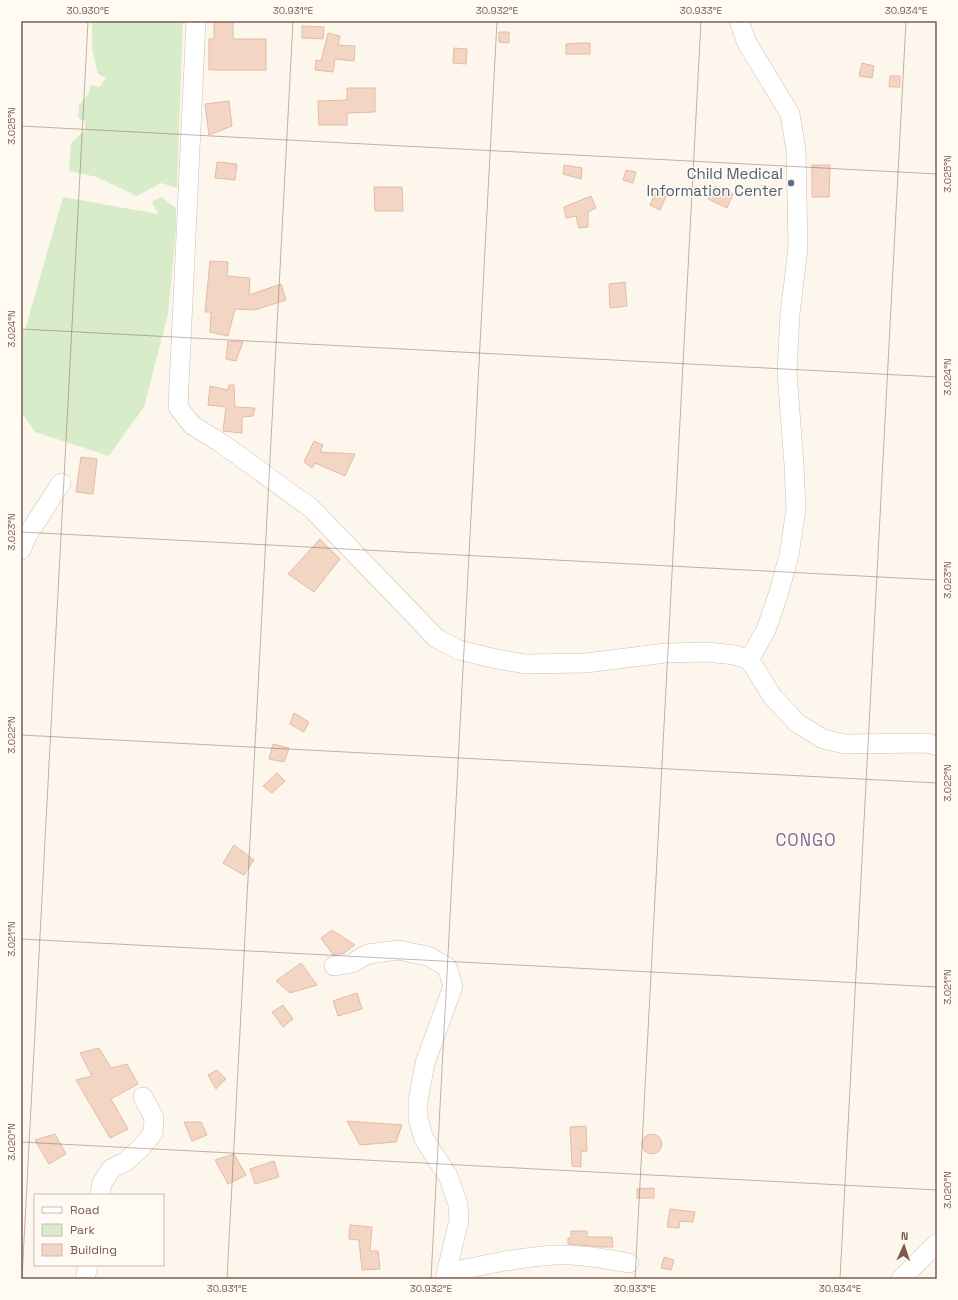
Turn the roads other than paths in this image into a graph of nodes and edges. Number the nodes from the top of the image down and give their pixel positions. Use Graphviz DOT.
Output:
graph roads {
  1 [pos="196,21"];
  2 [pos="739,21"];
  3 [pos="61,483"];
  4 [pos="21,550"];
  5 [pos="749,660"];
  6 [pos="937,746"];
  7 [pos="334,966"];
  8 [pos="143,1098"];
  9 [pos="100,1194"];
  10 [pos="937,1243"];
  11 [pos="629,1263"];
  12 [pos="88,1266"];
  13 [pos="446,1276"];
  14 [pos="85,1279"];
  15 [pos="901,1279"];
  1 -- 5 [label="street"];
  2 -- 5 [label="street"];
  3 -- 4 [label="street"];
  5 -- 6 [label="street"];
  7 -- 13 [label="street"];
  8 -- 9 [label="street"];
  10 -- 15 [label="street"];
  11 -- 13 [label="street"];
  12 -- 14 [label="street"];
}
